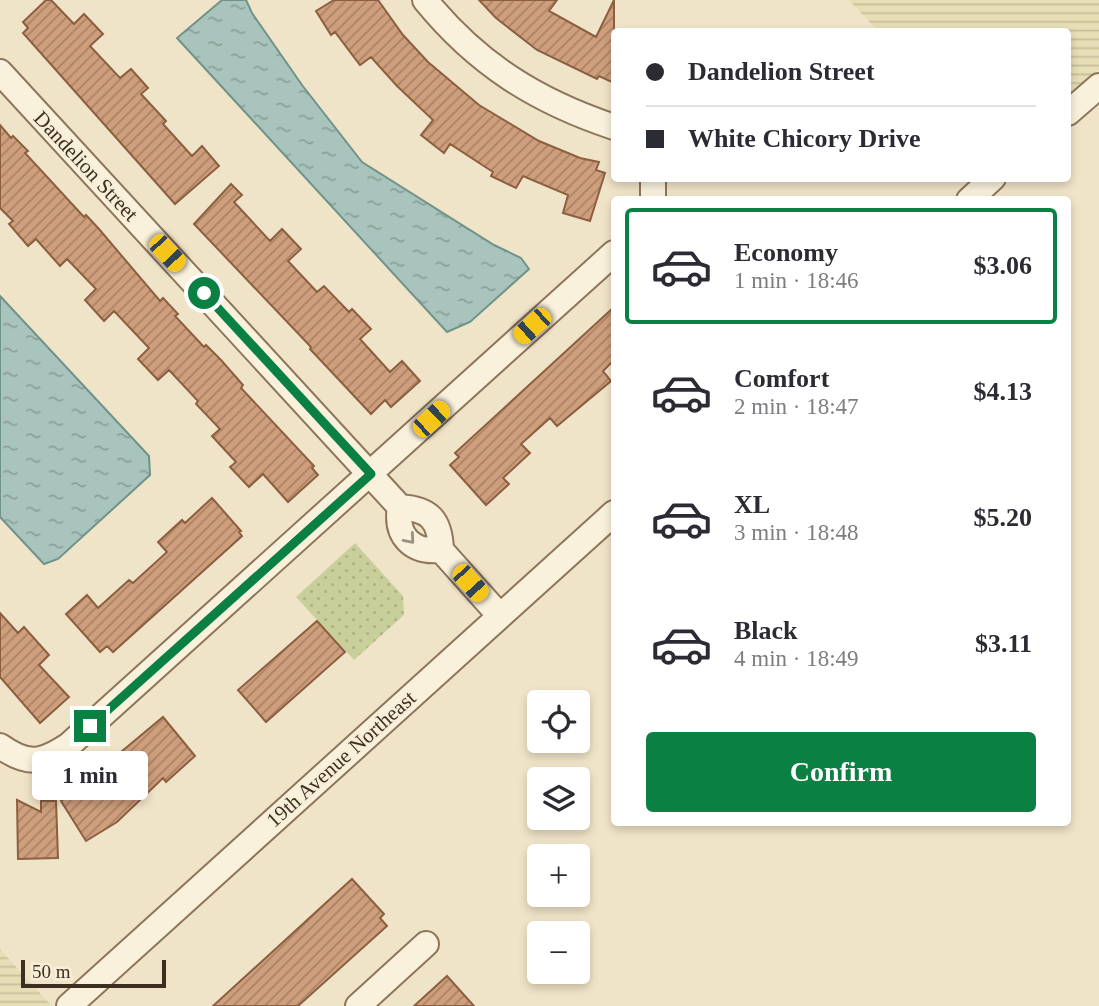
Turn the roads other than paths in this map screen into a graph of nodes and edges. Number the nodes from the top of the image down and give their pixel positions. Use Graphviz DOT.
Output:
graph roads {
  1 [pos="425,0"];
  2 [pos="0,72"];
  3 [pos="1099,86"];
  4 [pos="1071,111"];
  5 [pos="611,126"];
  6 [pos="989,182"];
  7 [pos="973,196"];
  8 [pos="611,256"];
  9 [pos="371,474"];
  10 [pos="611,516"];
  11 [pos="500,616"];
  12 [pos="0,746"];
  13 [pos="426,944"];
  14 [pos="69,1006"];
  15 [pos="358,1006"];
  1 -- 5 [label="street"];
  2 -- 9 [label="street, Dandelion Street"];
  3 -- 4 [label="street"];
  6 -- 7 [label="street"];
  8 -- 9 [label="street"];
  9 -- 11 [label="street, Dandelion Street"];
  9 -- 12 [label="street"];
  10 -- 11 [label="street, 19th Avenue Northeast"];
  11 -- 14 [label="street, 19th Avenue Northeast"];
  13 -- 15 [label="street"];
}
